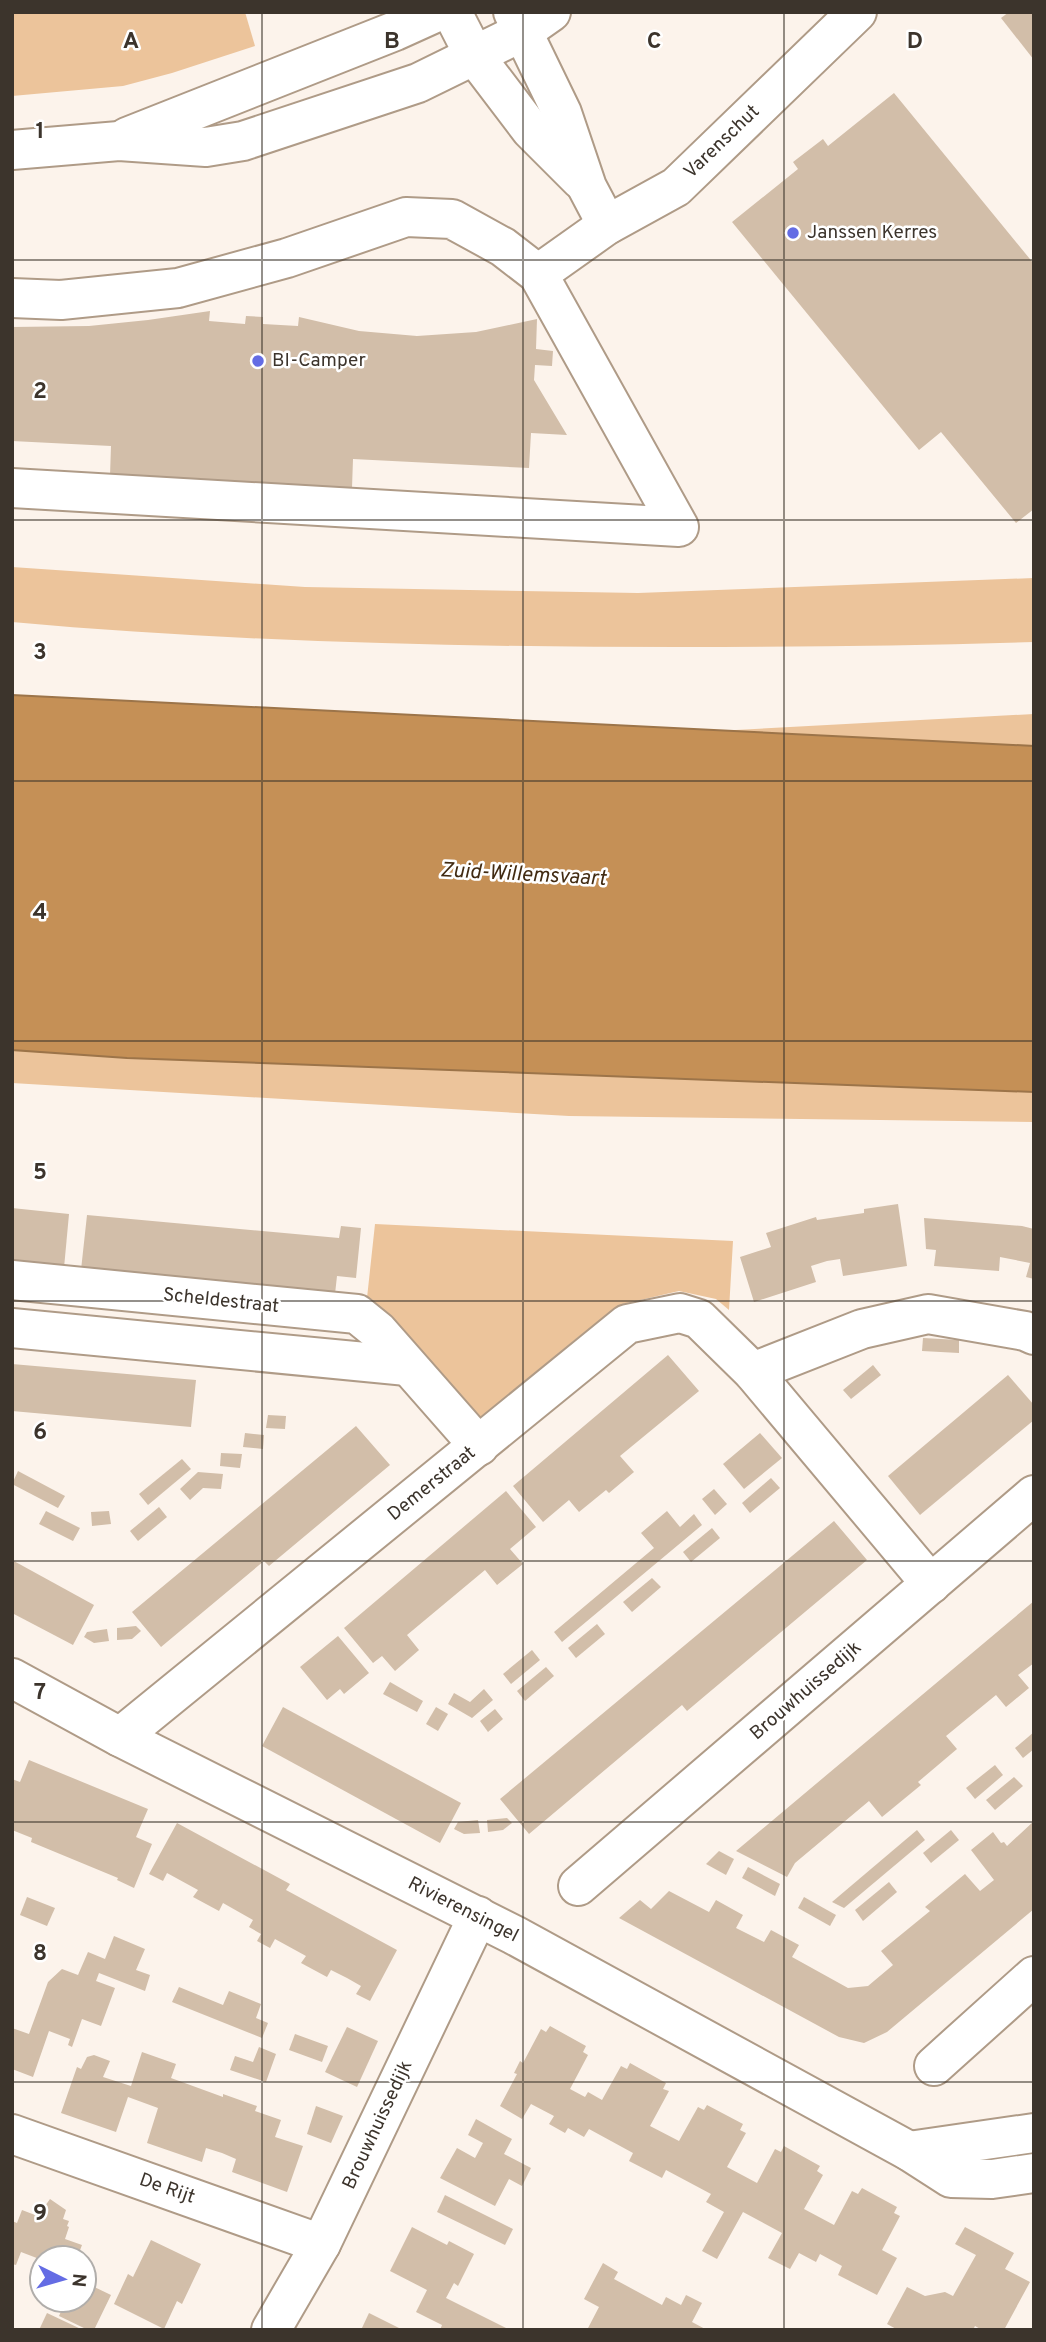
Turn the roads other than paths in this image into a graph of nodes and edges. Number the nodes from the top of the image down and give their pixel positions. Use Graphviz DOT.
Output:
graph roads {
  1 [pos="437,12"];
  2 [pos="452,12"];
  3 [pos="857,12"];
  4 [pos="529,18"];
  5 [pos="474,55"];
  6 [pos="119,141"];
  7 [pos="12,150"];
  8 [pos="587,187"];
  9 [pos="607,225"];
  10 [pos="538,274"];
  11 [pos="12,298"];
  12 [pos="12,488"];
  13 [pos="12,1280"];
  14 [pos="12,1328"];
  15 [pos="1034,1335"];
  16 [pos="407,1366"];
  17 [pos="753,1372"];
  18 [pos="479,1446"];
  19 [pos="1034,1495"];
  20 [pos="931,1584"];
  21 [pos="12,1678"];
  22 [pos="120,1737"];
  23 [pos="578,1886"];
  24 [pos="478,1916"];
  25 [pos="1034,1976"];
  26 [pos="934,2066"];
  27 [pos="1034,2133"];
  28 [pos="12,2134"];
  29 [pos="909,2151"];
  30 [pos="1034,2173"];
  31 [pos="321,2244"];
  32 [pos="271,2330"];
  1 -- 6 [label="street"];
  2 -- 5 [label="street"];
  3 -- 9 [label="street, Varenschut"];
  4 -- 5 [label="street"];
  4 -- 8 [label="street"];
  5 -- 6 [label="street"];
  5 -- 8 [label="street"];
  6 -- 7 [label="street"];
  8 -- 9 [label="street"];
  9 -- 10 [label="street, Varenschut"];
  10 -- 11 [label="street"];
  10 -- 12 [label="street"];
  13 -- 16 [label="street, Scheldestraat"];
  14 -- 16 [label="street"];
  15 -- 17 [label="street"];
  16 -- 18 [label="street, Scheldestraat"];
  17 -- 18 [label="street, Demerstraat"];
  17 -- 20 [label="street, Demerstraat"];
  18 -- 22 [label="street, Demerstraat"];
  19 -- 20 [label="street, Brouwhuissedijk"];
  20 -- 23 [label="street, Brouwhuissedijk"];
  21 -- 22 [label="street, Rivierensingel"];
  22 -- 24 [label="street, Rivierensingel"];
  24 -- 29 [label="street, Rivierensingel"];
  24 -- 31 [label="street, Brouwhuissedijk"];
  25 -- 26 [label="street"];
  27 -- 29 [label="street"];
  28 -- 31 [label="street, De Rijt"];
  29 -- 30 [label="street, Rivierensingel"];
  31 -- 32 [label="street, Brouwhuissedijk"];
}
